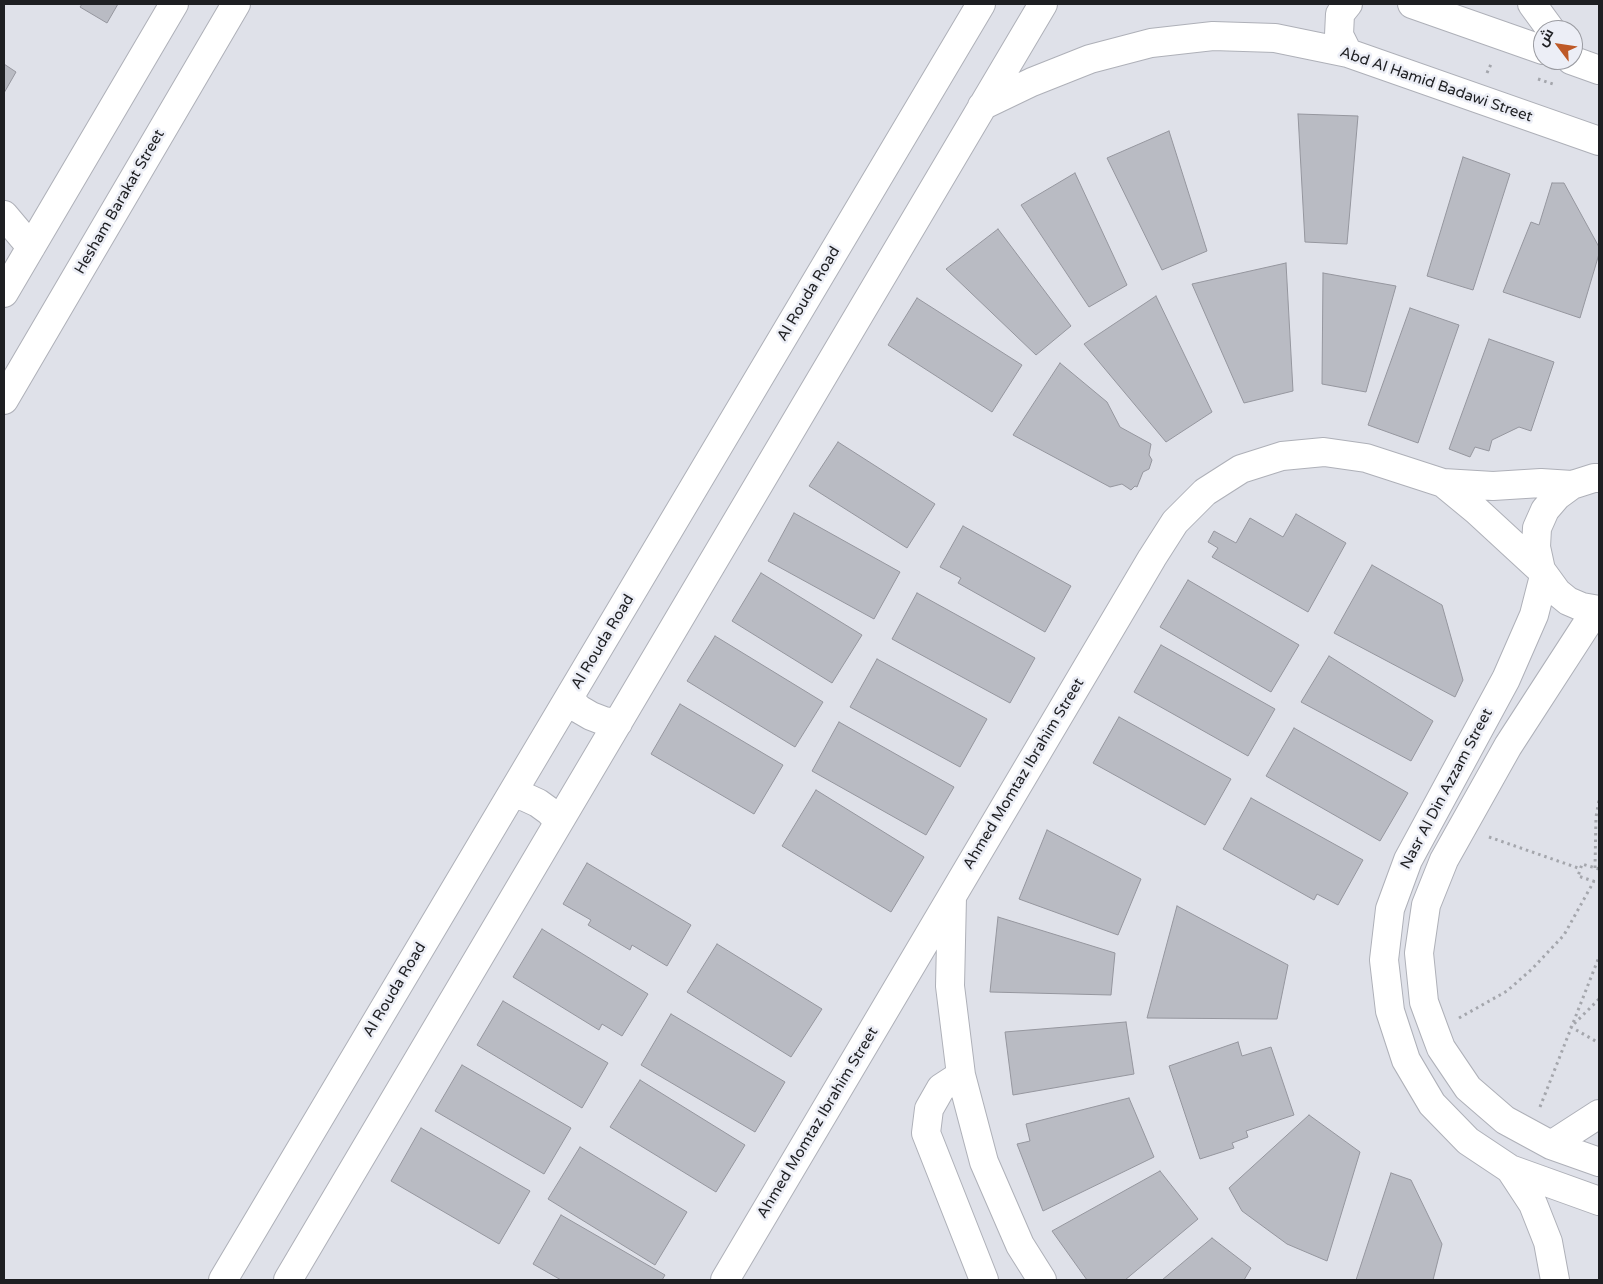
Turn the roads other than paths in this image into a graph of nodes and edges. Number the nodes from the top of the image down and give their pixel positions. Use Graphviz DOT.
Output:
graph roads {
  1 [pos="174,4"];
  2 [pos="236,4"];
  3 [pos="981,4"];
  4 [pos="1043,4"];
  5 [pos="1348,4"];
  6 [pos="1412,4"];
  7 [pos="1532,4"];
  8 [pos="1544,20"];
  9 [pos="1533,46"];
  10 [pos="1348,53"];
  11 [pos="982,106"];
  12 [pos="1599,141"];
  13 [pos="4,215"];
  14 [pos="31,247"];
  15 [pos="4,293"];
  16 [pos="4,400"];
  17 [pos="1591,479"];
  18 [pos="1443,483"];
  19 [pos="1542,573"];
  20 [pos="1598,610"];
  21 [pos="569,699"];
  22 [pos="618,723"];
  23 [pos="512,794"];
  24 [pos="558,821"];
  25 [pos="952,896"];
  26 [pos="961,1075"];
  27 [pos="1599,1114"];
  28 [pos="1541,1139"];
  29 [pos="1599,1162"];
  30 [pos="1510,1169"];
  31 [pos="1599,1201"];
  32 [pos="223,1280"];
  33 [pos="288,1280"];
  34 [pos="725,1280"];
  35 [pos="984,1280"];
  36 [pos="1042,1280"];
  37 [pos="1555,1280"];
  1 -- 14 [label="street"];
  2 -- 16 [label="street, Hesham Barakat Street"];
  3 -- 21 [label="street, Al Rouda Road"];
  4 -- 11 [label="street"];
  5 -- 10 [label="street"];
  6 -- 9 [label="street"];
  7 -- 8 [label="street"];
  10 -- 11 [label="street, Abd Al Hamid Badawi Street"];
  10 -- 12 [label="street, Abd Al Hamid Badawi Street"];
  11 -- 22 [label="street"];
  13 -- 14 [label="street"];
  14 -- 15 [label="street"];
  17 -- 18 [label="street, Ahmed Momtaz Ibrahim Street"];
  17 -- 19 [label="street"];
  18 -- 19 [label="street, Ahmed Momtaz Ibrahim Street"];
  18 -- 25 [label="street, Ahmed Momtaz Ibrahim Street"];
  19 -- 20 [label="street, Ahmed Momtaz Ibrahim Street"];
  19 -- 30 [label="street, Nasr Al Din Azzam Street"];
  20 -- 28 [label="street, Nasr Al Din Azzam Street"];
  21 -- 22 [label="street"];
  21 -- 23 [label="street, Al Rouda Road"];
  22 -- 24 [label="street"];
  23 -- 24 [label="street"];
  23 -- 32 [label="street, Al Rouda Road"];
  24 -- 33 [label="street"];
  25 -- 26 [label="street"];
  25 -- 34 [label="street, Ahmed Momtaz Ibrahim Street"];
  26 -- 35 [label="street"];
  26 -- 36 [label="street"];
  27 -- 28 [label="street"];
  28 -- 29 [label="street, Nasr Al Din Azzam Street"];
  30 -- 31 [label="street, Nasr Al Din Azzam Street"];
  30 -- 37 [label="street"];
}
